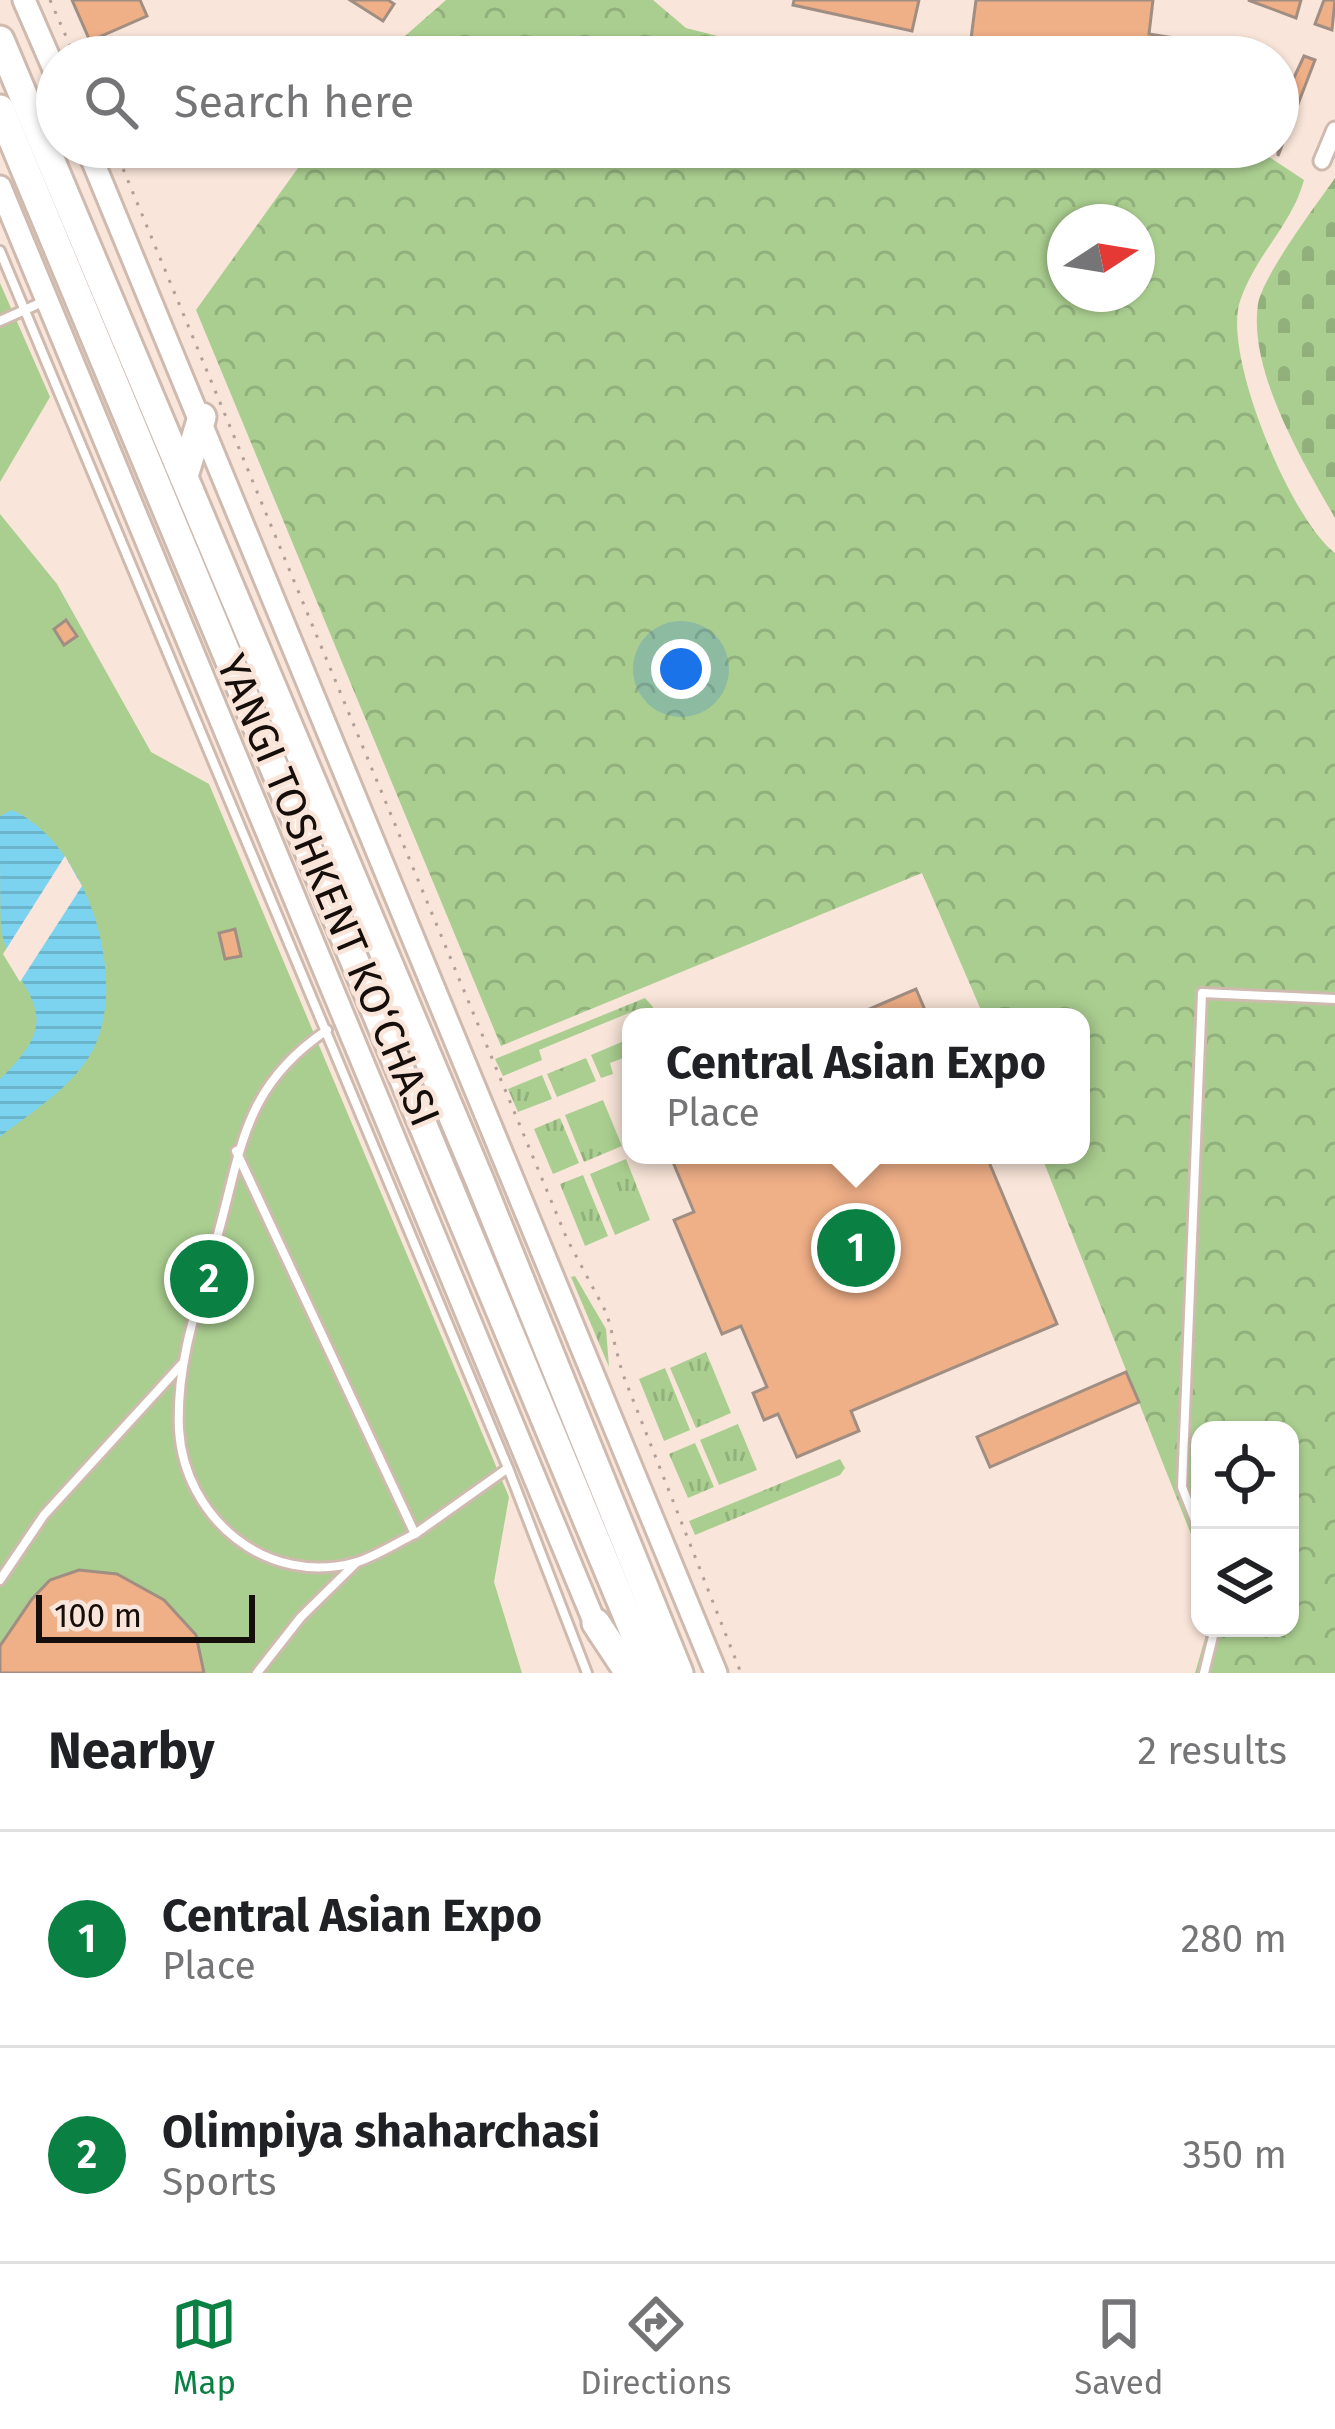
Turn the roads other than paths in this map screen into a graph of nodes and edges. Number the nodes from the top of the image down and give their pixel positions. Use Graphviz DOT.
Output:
graph roads {
  1 [pos="24,0"];
  2 [pos="40,36"];
  3 [pos="0,40"];
  4 [pos="0,109"];
  5 [pos="36,125"];
  6 [pos="1335,130"];
  7 [pos="1322,161"];
  8 [pos="54,168"];
  9 [pos="96,168"];
  10 [pos="0,187"];
  11 [pos="7,243"];
  12 [pos="48,299"];
  13 [pos="25,310"];
  14 [pos="0,321"];
  15 [pos="202,417"];
  16 [pos="184,476"];
  17 [pos="1335,999"];
  18 [pos="327,1030"];
  19 [pos="236,1151"];
  20 [pos="183,1363"];
  21 [pos="508,1468"];
  22 [pos="1198,1529"];
  23 [pos="415,1534"];
  24 [pos="358,1562"];
  25 [pos="0,1580"];
  26 [pos="651,1603"];
  27 [pos="596,1623"];
  28 [pos="1213,1637"];
  29 [pos="257,1673"];
  30 [pos="587,1673"];
  31 [pos="614,1673"];
  32 [pos="629,1673"];
  33 [pos="651,1673"];
  34 [pos="679,1673"];
  35 [pos="694,1673"];
  36 [pos="716,1673"];
  37 [pos="1204,1673"];
  1 -- 2 [label="main road"];
  3 -- 5 [label="highway, YANGI TOSHKENT KO‘CHASI"];
  4 -- 33 [label="highway, YANGI TOSHKENT KO‘CHASI"];
  6 -- 7 [label="street"];
  8 -- 16 [label="highway, YANGI TOSHKENT KO‘CHASI"];
  9 -- 15 [label="main road"];
  10 -- 11 [label="main road"];
  11 -- 12 [label="main road"];
  11 -- 13 [label="lane"];
  12 -- 13 [label="lane"];
  12 -- 27 [label="main road"];
  13 -- 14 [label="lane"];
  13 -- 18 [label="lane"];
  15 -- 16 [label="highway"];
  15 -- 36 [label="main road"];
  16 -- 26 [label="highway, YANGI TOSHKENT KO‘CHASI"];
  17 -- 22 [label="lane"];
  18 -- 19 [label="lane"];
  18 -- 21 [label="lane"];
  19 -- 20 [label="lane"];
  19 -- 23 [label="lane"];
  20 -- 24 [label="lane"];
  20 -- 25 [label="lane"];
  21 -- 23 [label="lane"];
  21 -- 30 [label="lane"];
  23 -- 24 [label="lane"];
  24 -- 29 [label="lane"];
  26 -- 34 [label="highway"];
  26 -- 35 [label="highway"];
  27 -- 31 [label="main road"];
  27 -- 32 [label="highway"];
  28 -- 37 [label="lane"];
}
